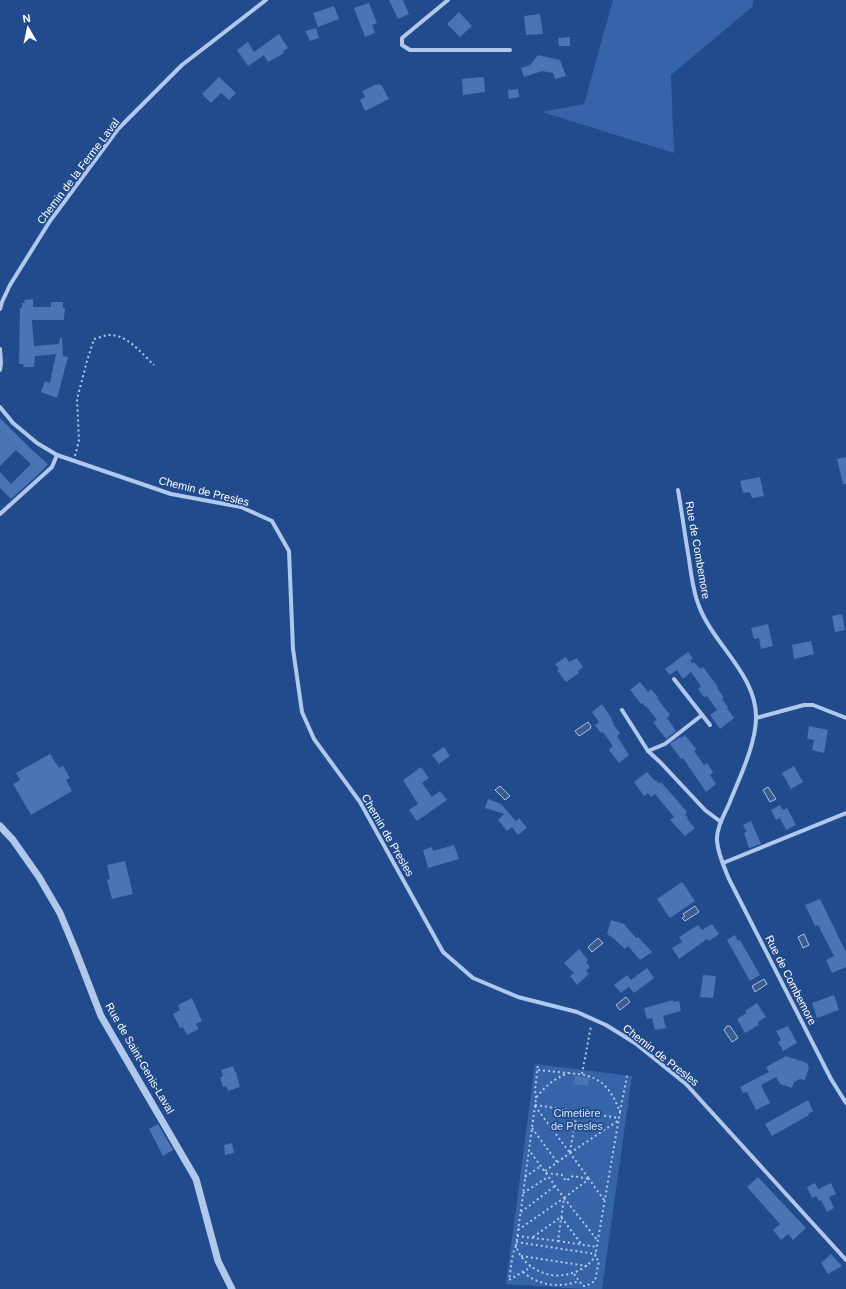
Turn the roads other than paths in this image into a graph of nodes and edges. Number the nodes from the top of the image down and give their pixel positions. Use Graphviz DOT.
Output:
graph roads {
  1 [pos="266,0"];
  2 [pos="448,0"];
  3 [pos="510,50"];
  4 [pos="0,309"];
  5 [pos="0,349"];
  6 [pos="0,370"];
  7 [pos="0,407"];
  8 [pos="57,455"];
  9 [pos="678,490"];
  10 [pos="0,514"];
  11 [pos="674,679"];
  12 [pos="622,710"];
  13 [pos="702,715"];
  14 [pos="756,718"];
  15 [pos="846,718"];
  16 [pos="710,725"];
  17 [pos="648,751"];
  18 [pos="846,813"];
  19 [pos="721,822"];
  20 [pos="0,826"];
  21 [pos="723,863"];
  22 [pos="846,1103"];
  23 [pos="846,1260"];
  24 [pos="232,1289"];
  1 -- 4 [label="street, Chemin de la Ferme Laval"];
  2 -- 3 [label="street"];
  5 -- 6 [label="street"];
  7 -- 8 [label="street, Chemin de Presles"];
  8 -- 10 [label="street"];
  8 -- 23 [label="street, Chemin de Presles"];
  9 -- 14 [label="street, Rue de Combemore"];
  11 -- 13 [label="street"];
  12 -- 17 [label="street"];
  13 -- 16 [label="street"];
  13 -- 17 [label="street"];
  14 -- 15 [label="street"];
  14 -- 19 [label="street, Rue de Combemore"];
  17 -- 19 [label="street"];
  18 -- 21 [label="street"];
  19 -- 21 [label="street, Rue de Combemore"];
  20 -- 24 [label="street, Rue de Saint-Genis-Laval"];
  21 -- 22 [label="street, Rue de Combemore"];
}
